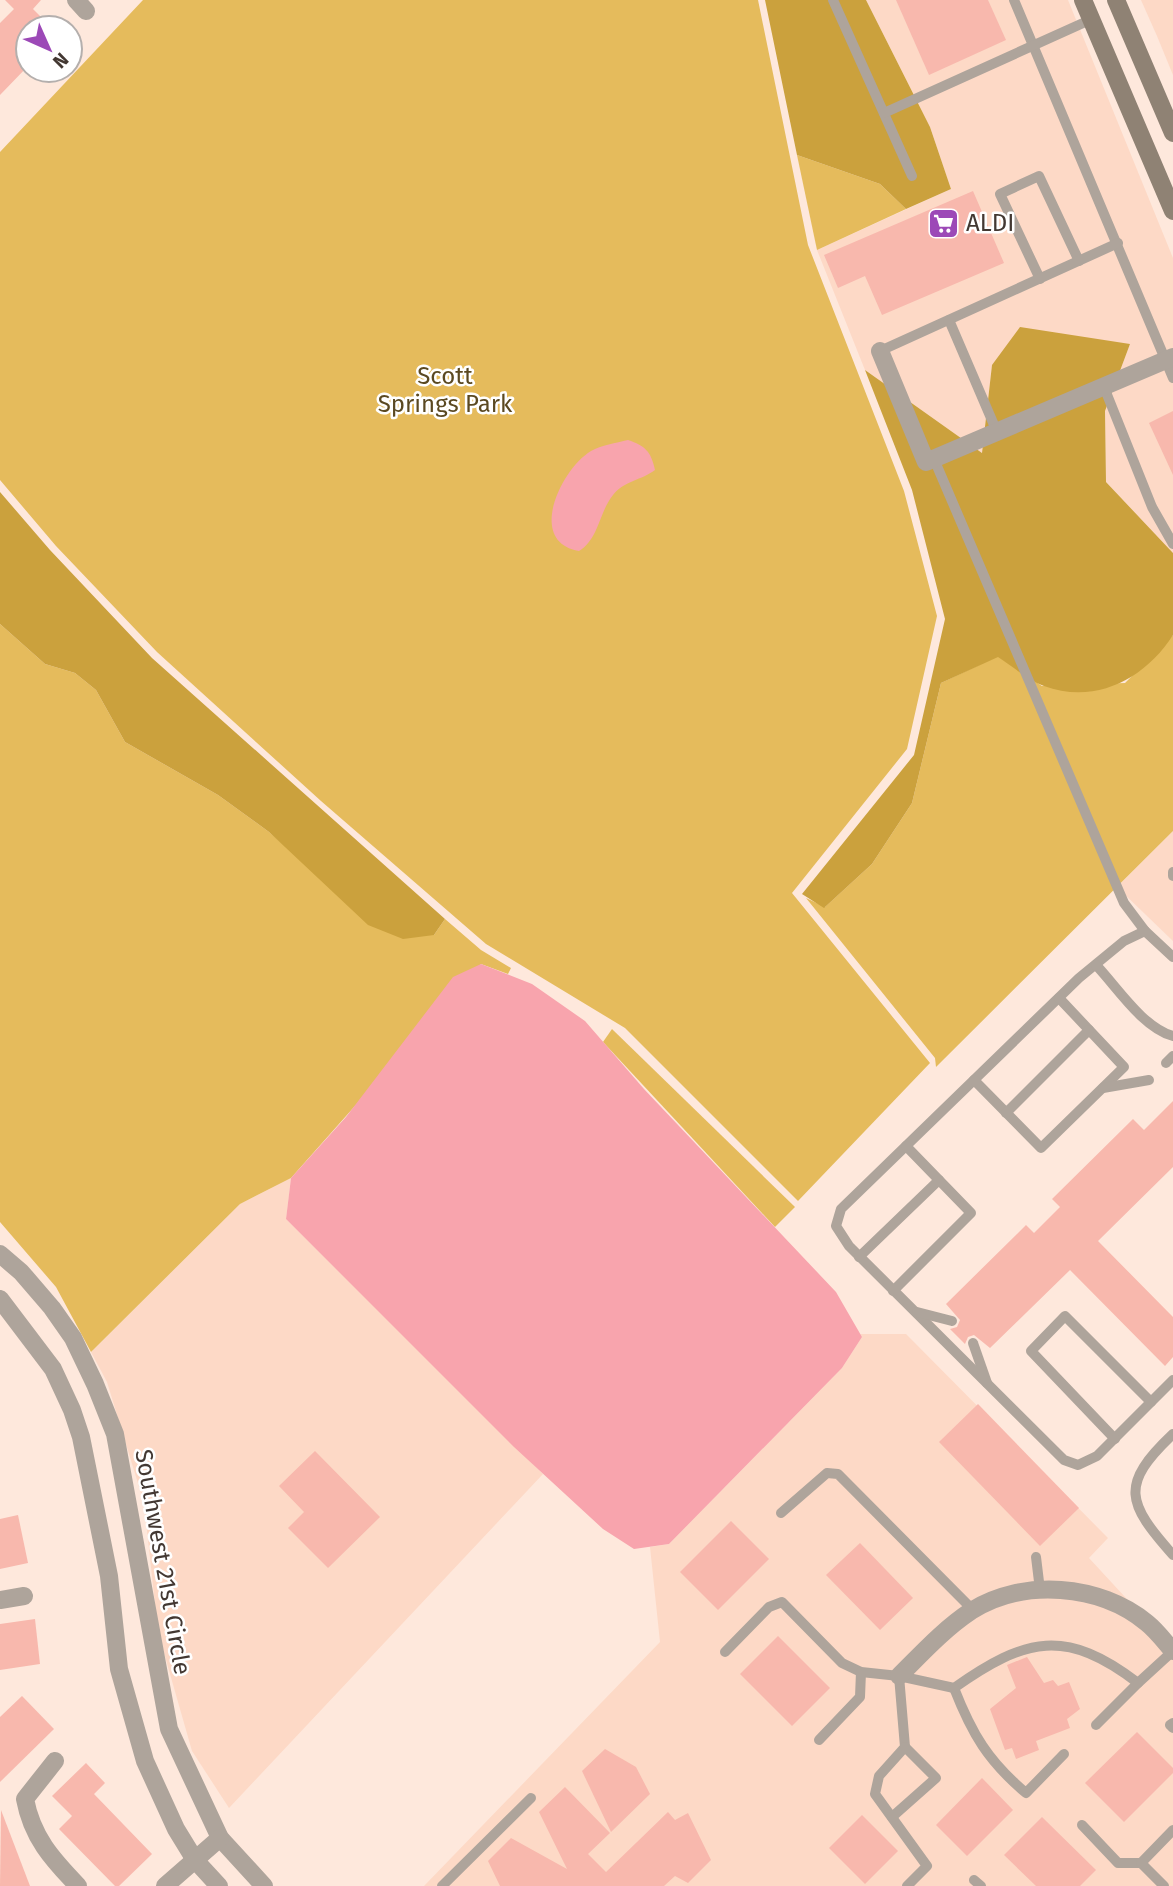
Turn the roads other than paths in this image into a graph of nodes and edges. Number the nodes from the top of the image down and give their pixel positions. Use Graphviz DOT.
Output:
graph roads {
  1 [pos="833,0"];
  2 [pos="1014,0"];
  3 [pos="1083,0"];
  4 [pos="1116,0"];
  5 [pos="1091,19"];
  6 [pos="1033,46"];
  7 [pos="884,113"];
  8 [pos="1173,133"];
  9 [pos="912,176"];
  10 [pos="1173,211"];
  11 [pos="1118,243"];
  12 [pos="1079,261"];
  13 [pos="1040,279"];
  14 [pos="949,320"];
  15 [pos="880,351"];
  16 [pos="1170,359"];
  17 [pos="1173,378"];
  18 [pos="1104,387"];
  19 [pos="997,432"];
  20 [pos="934,458"];
  21 [pos="1173,544"];
  22 [pos="1145,931"];
  23 [pos="1173,957"];
  24 [pos="1096,965"];
  25 [pos="1059,998"];
  26 [pos="1089,1030"];
  27 [pos="1173,1036"];
  28 [pos="974,1080"];
  29 [pos="1149,1080"];
  30 [pos="1102,1088"];
  31 [pos="1006,1112"];
  32 [pos="906,1146"];
  33 [pos="939,1180"];
  34 [pos="0,1254"];
  35 [pos="859,1257"];
  36 [pos="893,1291"];
  37 [pos="0,1299"];
  38 [pos="914,1311"];
  39 [pos="952,1321"];
  40 [pos="973,1343"];
  41 [pos="1173,1380"];
  42 [pos="988,1385"];
  43 [pos="1151,1402"];
  44 [pos="1173,1434"];
  45 [pos="1115,1439"];
  46 [pos="781,1513"];
  47 [pos="1173,1555"];
  48 [pos="1036,1557"];
  49 [pos="1040,1590"];
  50 [pos="24,1596"];
  51 [pos="0,1600"];
  52 [pos="973,1610"];
  53 [pos="1173,1651"];
  54 [pos="725,1652"];
  55 [pos="861,1672"];
  56 [pos="899,1676"];
  57 [pos="1138,1683"];
  58 [pos="954,1688"];
  59 [pos="1173,1723"];
  60 [pos="1096,1725"];
  61 [pos="1173,1728"];
  62 [pos="819,1740"];
  63 [pos="905,1746"];
  64 [pos="1064,1754"];
  65 [pos="55,1761"];
  66 [pos="531,1798"];
  67 [pos="892,1817"];
  68 [pos="1082,1825"];
  69 [pos="1173,1830"];
  70 [pos="219,1838"];
  71 [pos="195,1860"];
  72 [pos="1141,1863"];
  73 [pos="78,1886"];
  74 [pos="165,1886"];
  75 [pos="219,1886"];
  76 [pos="264,1886"];
  77 [pos="442,1886"];
  78 [pos="907,1886"];
  79 [pos="1164,1886"];
  1 -- 7 [label="lane"];
  2 -- 6 [label="lane"];
  3 -- 5 [label="main road"];
  4 -- 8 [label="main road"];
  5 -- 6 [label="lane"];
  5 -- 10 [label="main road"];
  6 -- 7 [label="lane"];
  6 -- 11 [label="lane"];
  7 -- 9 [label="lane"];
  11 -- 12 [label="lane"];
  11 -- 16 [label="lane"];
  12 -- 13 [label="lane"];
  12 -- 13 [label="lane"];
  13 -- 14 [label="lane"];
  14 -- 15 [label="lane"];
  14 -- 19 [label="lane"];
  15 -- 20 [label="street"];
  16 -- 17 [label="lane"];
  16 -- 18 [label="street"];
  18 -- 19 [label="street"];
  18 -- 21 [label="lane"];
  19 -- 20 [label="street"];
  20 -- 22 [label="lane"];
  22 -- 23 [label="lane"];
  22 -- 24 [label="lane"];
  24 -- 25 [label="lane"];
  24 -- 27 [label="lane"];
  25 -- 26 [label="lane"];
  25 -- 28 [label="lane"];
  26 -- 30 [label="lane"];
  26 -- 31 [label="lane"];
  28 -- 31 [label="lane"];
  28 -- 32 [label="lane"];
  29 -- 30 [label="lane"];
  30 -- 31 [label="lane"];
  32 -- 33 [label="lane"];
  32 -- 35 [label="lane"];
  33 -- 35 [label="lane"];
  33 -- 36 [label="lane"];
  34 -- 70 [label="street, Southwest 21st Circle"];
  35 -- 36 [label="lane"];
  36 -- 38 [label="lane"];
  37 -- 71 [label="street"];
  38 -- 39 [label="lane"];
  38 -- 42 [label="lane"];
  40 -- 42 [label="lane"];
  41 -- 43 [label="lane"];
  42 -- 45 [label="lane"];
  43 -- 45 [label="lane"];
  43 -- 45 [label="lane"];
  44 -- 47 [label="lane"];
  46 -- 52 [label="lane"];
  48 -- 49 [label="lane"];
  49 -- 52 [label="street"];
  49 -- 53 [label="street"];
  50 -- 51 [label="street"];
  52 -- 56 [label="street"];
  53 -- 57 [label="lane"];
  54 -- 55 [label="lane"];
  55 -- 56 [label="lane"];
  55 -- 62 [label="lane"];
  56 -- 58 [label="lane"];
  56 -- 63 [label="lane"];
  57 -- 58 [label="lane"];
  57 -- 60 [label="lane"];
  58 -- 64 [label="lane"];
  59 -- 61 [label="lane"];
  63 -- 67 [label="lane"];
  63 -- 67 [label="lane"];
  65 -- 73 [label="street"];
  66 -- 77 [label="lane"];
  67 -- 78 [label="lane"];
  68 -- 72 [label="lane"];
  69 -- 72 [label="lane"];
  70 -- 71 [label="street"];
  70 -- 76 [label="street, Southwest 21st Circle"];
  71 -- 74 [label="street"];
  71 -- 75 [label="street"];
  72 -- 79 [label="lane"];
}
